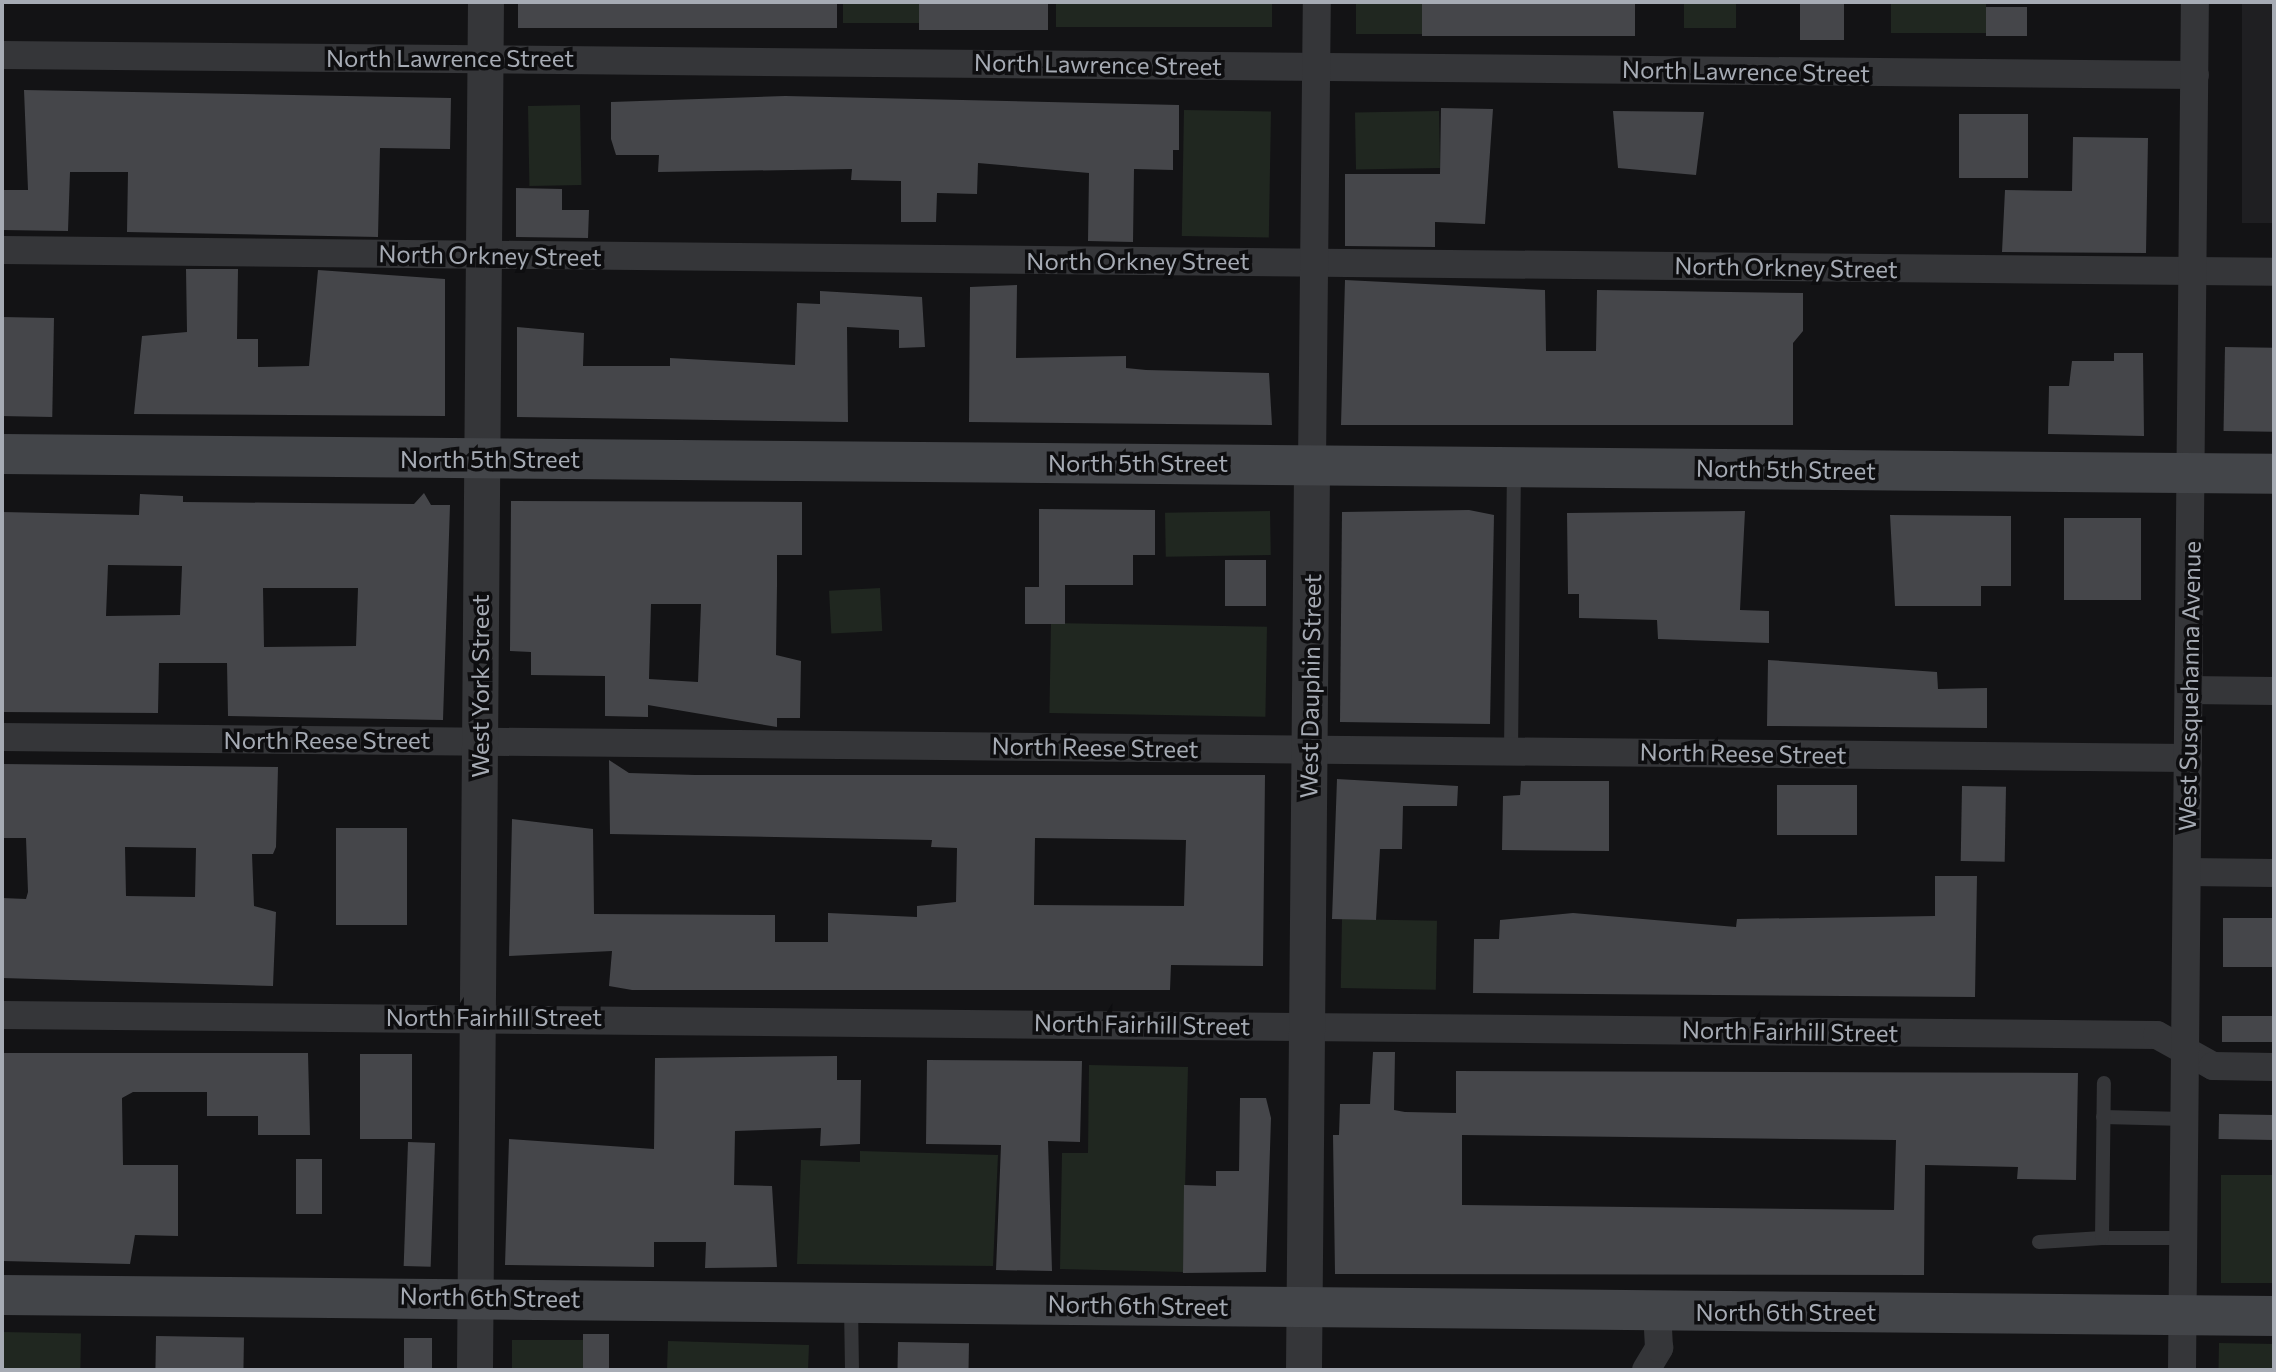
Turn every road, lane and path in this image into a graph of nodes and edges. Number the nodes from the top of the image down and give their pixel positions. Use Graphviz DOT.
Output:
graph roads {
  1 [pos="486,2"];
  2 [pos="1317,2"];
  3 [pos="2195,2"];
  4 [pos="2,55"];
  5 [pos="485,58"];
  6 [pos="1316,67"];
  7 [pos="2195,75"];
  8 [pos="2,250"];
  9 [pos="483,255"];
  10 [pos="1314,262"];
  11 [pos="2193,271"];
  12 [pos="2274,272"];
  13 [pos="2,454"];
  14 [pos="482,459"];
  15 [pos="1312,463"];
  16 [pos="1514,466"];
  17 [pos="2191,474"];
  18 [pos="2274,474"];
  19 [pos="2189,690"];
  20 [pos="2274,691"];
  21 [pos="2,737"];
  22 [pos="480,741"];
  23 [pos="1310,749"];
  24 [pos="1511,751"];
  25 [pos="2188,758"];
  26 [pos="2187,872"];
  27 [pos="2274,873"];
  28 [pos="2,1015"];
  29 [pos="479,1016"];
  30 [pos="1307,1026"];
  31 [pos="2186,1052"];
  32 [pos="2274,1067"];
  33 [pos="2104,1083"];
  34 [pos="2103,1117"];
  35 [pos="2185,1119"];
  36 [pos="2102,1238"];
  37 [pos="2184,1238"];
  38 [pos="2039,1242"];
  39 [pos="2,1295"];
  40 [pos="476,1297"];
  41 [pos="851,1302"];
  42 [pos="1305,1307"];
  43 [pos="1657,1311"];
  44 [pos="2183,1314"];
  45 [pos="2274,1316"];
  46 [pos="475,1370"];
  47 [pos="852,1370"];
  48 [pos="1304,1370"];
  49 [pos="1646,1370"];
  50 [pos="2182,1370"];
  1 -- 5 [label="street, West York Street"];
  2 -- 6 [label="street, West Dauphin Street"];
  3 -- 7 [label="street, West Susquehanna Avenue"];
  4 -- 5 [label="street, North Lawrence Street"];
  5 -- 6 [label="street, North Lawrence Street"];
  5 -- 9 [label="street, West York Street"];
  6 -- 7 [label="street, North Lawrence Street"];
  6 -- 10 [label="street, West Dauphin Street"];
  7 -- 11 [label="street, West Susquehanna Avenue"];
  8 -- 9 [label="street, North Orkney Street"];
  9 -- 10 [label="street, North Orkney Street"];
  9 -- 14 [label="street, West York Street"];
  10 -- 11 [label="street, North Orkney Street"];
  10 -- 15 [label="street, West Dauphin Street"];
  11 -- 12 [label="street, North Orkney Street"];
  11 -- 17 [label="street, West Susquehanna Avenue"];
  13 -- 14 [label="main road, North 5th Street"];
  14 -- 15 [label="main road, North 5th Street"];
  14 -- 22 [label="street, West York Street"];
  15 -- 16 [label="main road, North 5th Street"];
  15 -- 23 [label="street, West Dauphin Street"];
  16 -- 17 [label="main road, North 5th Street"];
  16 -- 24 [label="lane"];
  17 -- 18 [label="main road, North 5th Street"];
  17 -- 19 [label="street, West Susquehanna Avenue"];
  19 -- 20 [label="street"];
  19 -- 25 [label="street, West Susquehanna Avenue"];
  21 -- 22 [label="street, North Reese Street"];
  22 -- 23 [label="street, North Reese Street"];
  22 -- 29 [label="street, West York Street"];
  23 -- 24 [label="street, North Reese Street"];
  23 -- 30 [label="street, West Dauphin Street"];
  24 -- 25 [label="street, North Reese Street"];
  25 -- 26 [label="street, West Susquehanna Avenue"];
  26 -- 27 [label="street"];
  26 -- 31 [label="street, West Susquehanna Avenue"];
  28 -- 29 [label="street, North Fairhill Street"];
  29 -- 30 [label="street, North Fairhill Street"];
  29 -- 40 [label="street, West York Street"];
  30 -- 31 [label="street, North Fairhill Street"];
  30 -- 42 [label="street, West Dauphin Street"];
  31 -- 32 [label="street, North Fairhill Street"];
  31 -- 35 [label="street, West Susquehanna Avenue"];
  33 -- 34 [label="lane"];
  34 -- 35 [label="lane"];
  34 -- 36 [label="lane"];
  35 -- 37 [label="street, West Susquehanna Avenue"];
  36 -- 37 [label="lane"];
  36 -- 38 [label="lane"];
  37 -- 44 [label="street, West Susquehanna Avenue"];
  39 -- 40 [label="main road, North 6th Street"];
  40 -- 41 [label="main road, North 6th Street"];
  40 -- 46 [label="street, West York Street"];
  41 -- 42 [label="main road, North 6th Street"];
  41 -- 47 [label="lane"];
  42 -- 43 [label="main road, North 6th Street"];
  42 -- 48 [label="street, West Dauphin Street"];
  43 -- 44 [label="main road, North 6th Street"];
  43 -- 49 [label="street"];
  44 -- 45 [label="main road, North 6th Street"];
  44 -- 50 [label="street, West Susquehanna Avenue"];
}
